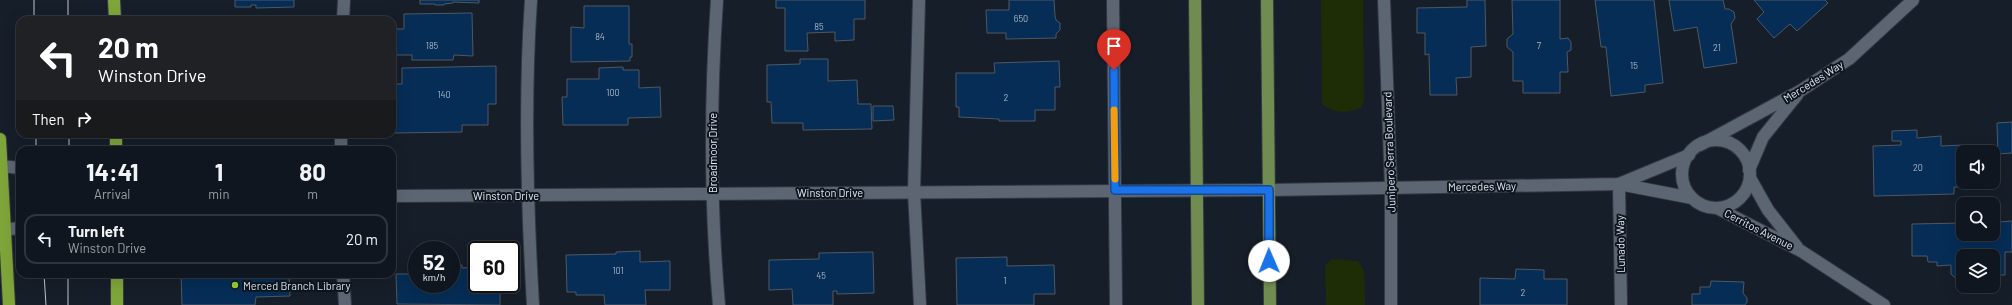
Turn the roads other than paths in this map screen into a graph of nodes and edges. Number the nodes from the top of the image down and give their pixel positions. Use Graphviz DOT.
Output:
graph roads {
  1 [pos="114,0"];
  2 [pos="344,0"];
  3 [pos="531,0"];
  4 [pos="717,0"];
  5 [pos="919,0"];
  6 [pos="1113,0"];
  7 [pos="1195,0"];
  8 [pos="1267,0"];
  9 [pos="1384,0"];
  10 [pos="1914,0"];
  11 [pos="115,16"];
  12 [pos="343,16"];
  13 [pos="1800,91"];
  14 [pos="0,139"];
  15 [pos="1700,145"];
  16 [pos="1689,155"];
  17 [pos="0,166"];
  18 [pos="16,168"];
  19 [pos="1750,174"];
  20 [pos="1619,184"];
  21 [pos="1391,187"];
  22 [pos="1115,190"];
  23 [pos="1196,190"];
  24 [pos="1269,190"];
  25 [pos="914,192"];
  26 [pos="712,193"];
  27 [pos="528,195"];
  28 [pos="396,196"];
  29 [pos="1692,198"];
  30 [pos="1717,208"];
  31 [pos="16,228"];
  32 [pos="3,230"];
  33 [pos="1801,251"];
  34 [pos="117,278"];
  35 [pos="343,278"];
  36 [pos="9,305"];
  37 [pos="117,305"];
  38 [pos="345,305"];
  39 [pos="533,305"];
  40 [pos="720,305"];
  41 [pos="920,305"];
  42 [pos="1116,305"];
  43 [pos="1198,305"];
  44 [pos="1270,305"];
  45 [pos="1392,305"];
  46 [pos="1621,305"];
  47 [pos="1884,305"];
  1 -- 11 [label="highway"];
  2 -- 12 [label="street"];
  3 -- 27 [label="street"];
  4 -- 26 [label="street, Broadmoor Drive"];
  5 -- 25 [label="street"];
  6 -- 22 [label="street"];
  7 -- 23 [label="main road"];
  8 -- 24 [label="main road"];
  9 -- 21 [label="street, Junipero Serra Boulevard"];
  10 -- 13 [label="street, Mercedes Way"];
  13 -- 15 [label="street, Mercedes Way"];
  13 -- 19 [label="street"];
  14 -- 17 [label="highway"];
  15 -- 16 [label="street"];
  15 -- 19 [label="street"];
  16 -- 20 [label="street, Mercedes Way"];
  16 -- 29 [label="street"];
  17 -- 18 [label="street"];
  17 -- 32 [label="highway"];
  19 -- 30 [label="street"];
  19 -- 33 [label="street, Cerritos Avenue"];
  20 -- 21 [label="street, Mercedes Way"];
  20 -- 29 [label="street"];
  20 -- 46 [label="street, Lunado Way"];
  21 -- 24 [label="street, Mercedes Way"];
  21 -- 45 [label="street, Junipero Serra Boulevard"];
  22 -- 23 [label="street, Winston Drive"];
  22 -- 25 [label="street, Winston Drive"];
  22 -- 42 [label="street"];
  23 -- 24 [label="street, Winston Drive"];
  23 -- 43 [label="main road"];
  24 -- 44 [label="main road"];
  25 -- 26 [label="street, Winston Drive"];
  25 -- 41 [label="street"];
  26 -- 27 [label="street, Winston Drive"];
  26 -- 40 [label="street, Broadmoor Drive"];
  27 -- 28 [label="street, Winston Drive"];
  27 -- 39 [label="street"];
  29 -- 30 [label="street"];
  30 -- 33 [label="street, Cerritos Avenue"];
  31 -- 32 [label="street"];
  32 -- 36 [label="highway"];
  33 -- 47 [label="street, Cerritos Avenue"];
  34 -- 37 [label="highway"];
  35 -- 38 [label="street"];
}
